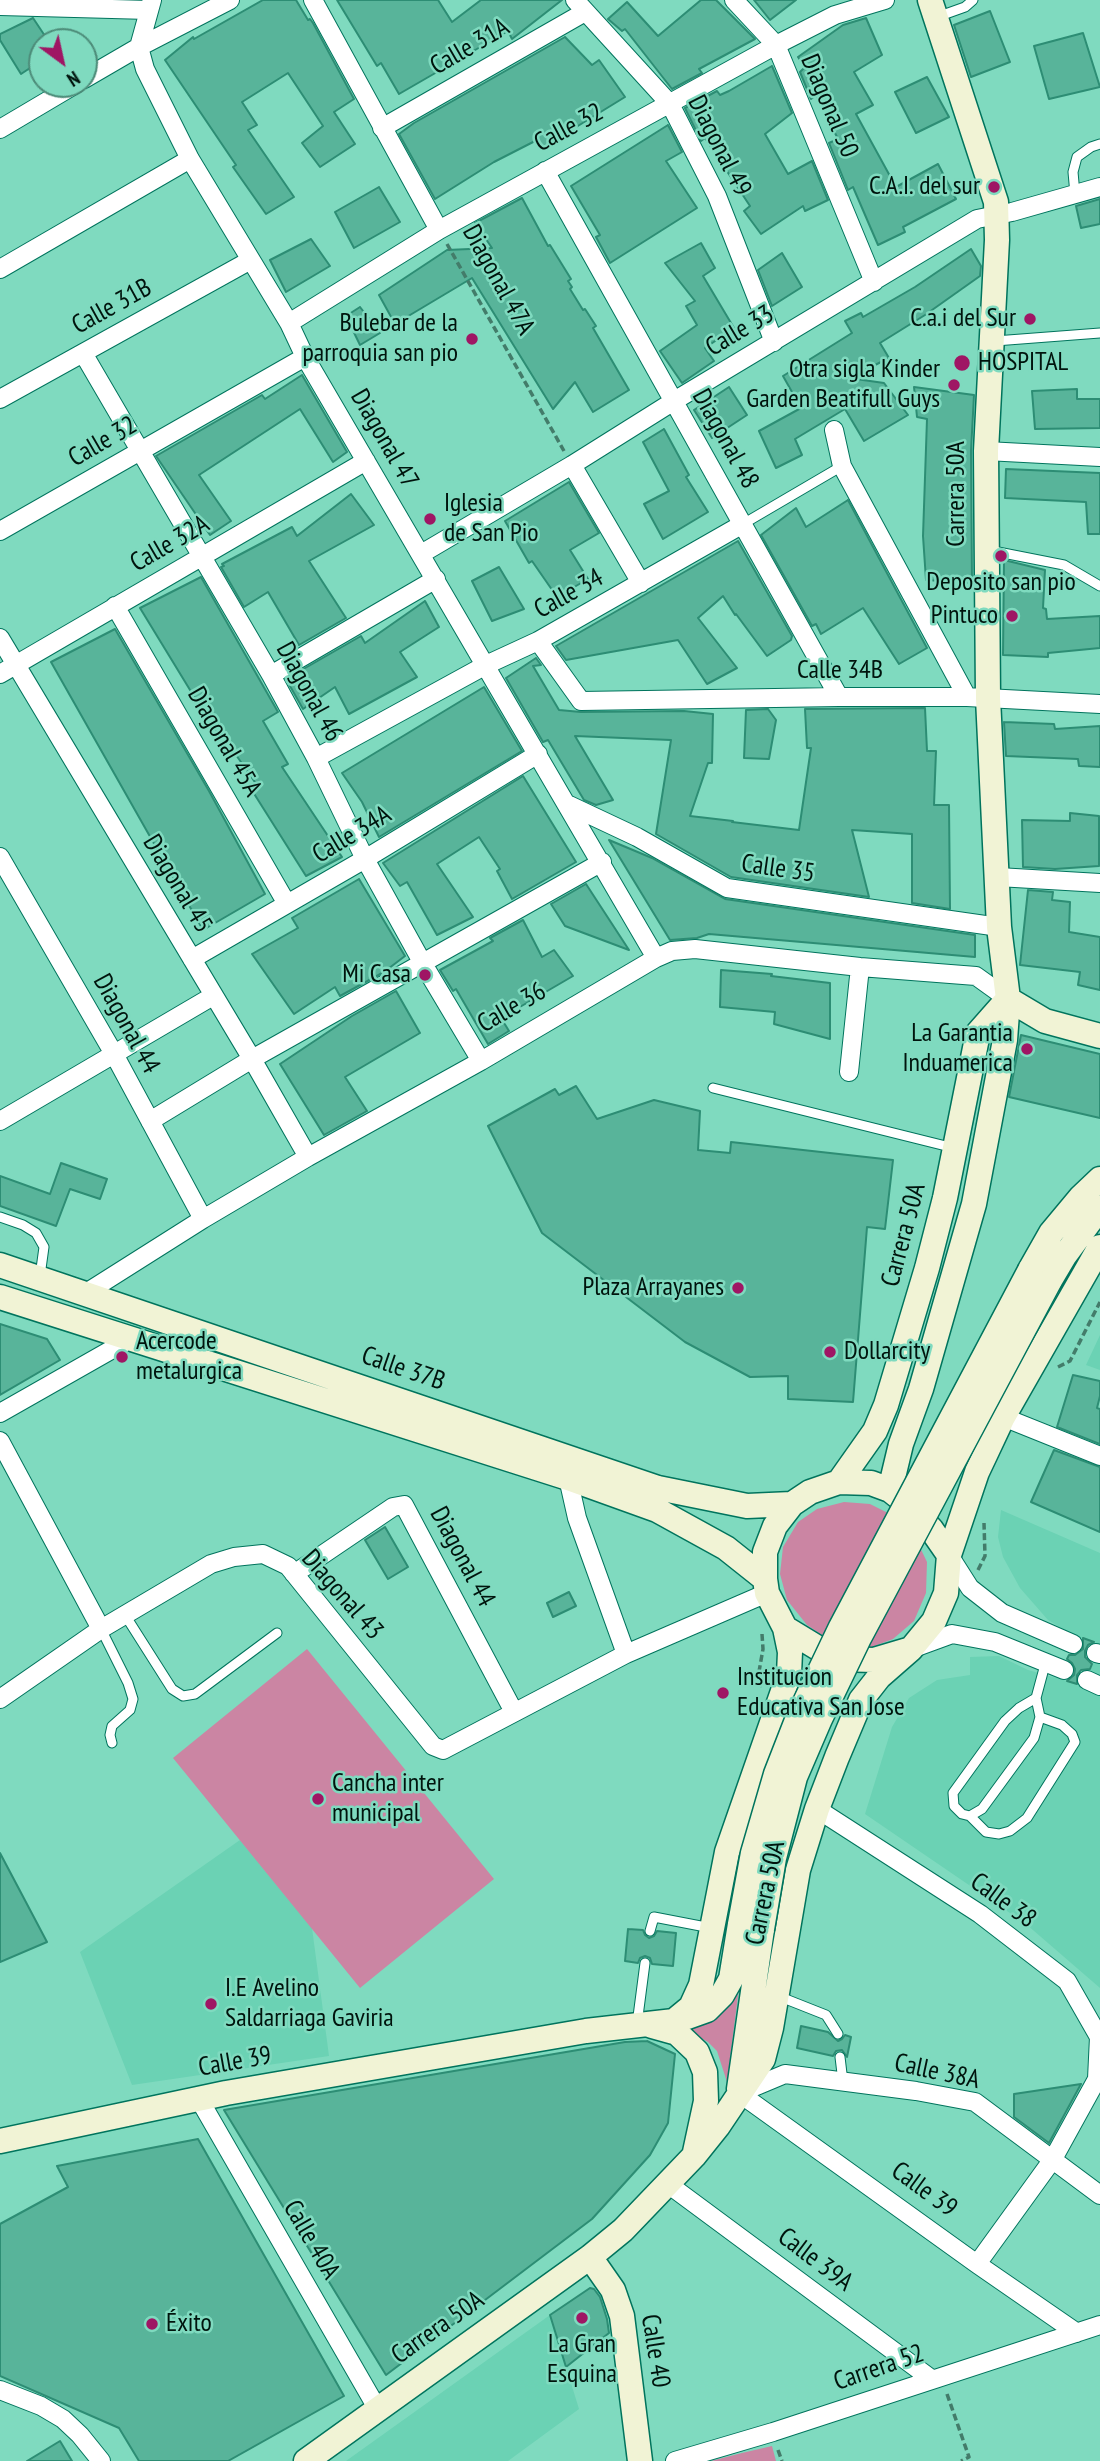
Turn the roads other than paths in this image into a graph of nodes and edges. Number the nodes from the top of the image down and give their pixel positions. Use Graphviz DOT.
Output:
graph roads {
  1 [pos="230,0"];
  2 [pos="313,0"];
  3 [pos="734,0"];
  4 [pos="885,0"];
  5 [pos="972,0"];
  6 [pos="2,4"];
  7 [pos="150,5"];
  8 [pos="580,6"];
  9 [pos="933,9"];
  10 [pos="776,46"];
  11 [pos="139,47"];
  12 [pos="98,71"];
  13 [pos="52,98"];
  14 [pos="670,104"];
  15 [pos="382,128"];
  16 [pos="0,129"];
  17 [pos="1100,144"];
  18 [pos="190,159"];
  19 [pos="545,171"];
  20 [pos="1100,187"];
  21 [pos="1075,194"];
  22 [pos="996,215"];
  23 [pos="439,229"];
  24 [pos="250,261"];
  25 [pos="0,269"];
  26 [pos="874,282"];
  27 [pos="289,323"];
  28 [pos="1100,333"];
  29 [pos="774,342"];
  30 [pos="990,342"];
  31 [pos="83,353"];
  32 [pos="306,357"];
  33 [pos="0,398"];
  34 [pos="674,401"];
  35 [pos="834,430"];
  36 [pos="986,451"];
  37 [pos="140,452"];
  38 [pos="1100,457"];
  39 [pos="366,460"];
  40 [pos="572,465"];
  41 [pos="842,466"];
  42 [pos="743,524"];
  43 [pos="0,531"];
  44 [pos="986,549"];
  45 [pos="421,554"];
  46 [pos="201,557"];
  47 [pos="436,579"];
  48 [pos="640,583"];
  49 [pos="1100,586"];
  50 [pos="116,606"];
  51 [pos="0,638"];
  52 [pos="538,641"];
  53 [pos="486,665"];
  54 [pos="8,669"];
  55 [pos="271,675"];
  56 [pos="839,696"];
  57 [pos="978,698"];
  58 [pos="1100,704"];
  59 [pos="538,754"];
  60 [pos="316,758"];
  61 [pos="569,805"];
  62 [pos="0,857"];
  63 [pos="365,859"];
  64 [pos="602,862"];
  65 [pos="998,877"];
  66 [pos="1100,883"];
  67 [pos="287,904"];
  68 [pos="999,928"];
  69 [pos="656,958"];
  70 [pos="192,959"];
  71 [pos="422,962"];
  72 [pos="860,967"];
  73 [pos="213,996"];
  74 [pos="1008,999"];
  75 [pos="1100,1018"];
  76 [pos="1100,1036"];
  77 [pos="114,1054"];
  78 [pos="251,1059"];
  79 [pos="481,1061"];
  80 [pos="849,1072"];
  81 [pos="713,1087"];
  82 [pos="0,1121"];
  83 [pos="150,1121"];
  84 [pos="956,1148"];
  85 [pos="308,1157"];
  86 [pos="1100,1179"];
  87 [pos="1100,1208"];
  88 [pos="0,1217"];
  89 [pos="203,1219"];
  90 [pos="1100,1247"];
  91 [pos="0,1265"];
  92 [pos="1039,1276"];
  93 [pos="40,1278"];
  94 [pos="86,1293"];
  95 [pos="0,1297"];
  96 [pos="132,1338"];
  97 [pos="0,1413"];
  98 [pos="1003,1417"];
  99 [pos="0,1441"];
  100 [pos="1100,1456"];
  101 [pos="568,1478"];
  102 [pos="839,1482"];
  103 [pos="890,1490"];
  104 [pos="792,1504"];
  105 [pos="949,1555"];
  106 [pos="294,1574"];
  107 [pos="761,1591"];
  108 [pos="125,1615"];
  109 [pos="785,1628"];
  110 [pos="100,1629"];
  111 [pos="277,1633"];
  112 [pos="911,1649"];
  113 [pos="626,1654"];
  114 [pos="1046,1661"];
  115 [pos="1064,1670"];
  116 [pos="1036,1698"];
  117 [pos="0,1699"];
  118 [pos="514,1712"];
  119 [pos="1040,1717"];
  120 [pos="112,1743"];
  121 [pos="817,1809"];
  122 [pos="970,1815"];
  123 [pos="751,1927"];
  124 [pos="712,1928"];
  125 [pos="650,1931"];
  126 [pos="645,1963"];
  127 [pos="777,1996"];
  128 [pos="674,2021"];
  129 [pos="643,2026"];
  130 [pos="838,2034"];
  131 [pos="840,2057"];
  132 [pos="843,2082"];
  133 [pos="739,2093"];
  134 [pos="200,2099"];
  135 [pos="0,2141"];
  136 [pos="694,2156"];
  137 [pos="1053,2159"];
  138 [pos="668,2184"];
  139 [pos="1100,2195"];
  140 [pos="590,2257"];
  141 [pos="977,2264"];
  142 [pos="1100,2325"];
  143 [pos="1077,2333"];
  144 [pos="935,2377"];
  145 [pos="0,2390"];
  146 [pos="377,2408"];
  147 [pos="101,2461"];
  148 [pos="306,2461"];
  149 [pos="640,2461"];
  150 [pos="675,2461"];
  1 -- 11 [label="street"];
  2 -- 15 [label="street, Diagonal 47A"];
  3 -- 10 [label="street, Diagonal 50"];
  4 -- 10 [label="street, Calle 32"];
  5 -- 9 [label="lane"];
  6 -- 7 [label="street"];
  7 -- 11 [label="street"];
  8 -- 14 [label="street, Diagonal 49"];
  8 -- 15 [label="street, Calle 31A"];
  9 -- 22 [label="main road, Carrera 50A"];
  10 -- 14 [label="street, Calle 32"];
  10 -- 26 [label="street, Diagonal 50"];
  11 -- 12 [label="street"];
  11 -- 18 [label="street, Diagonal 47"];
  13 -- 16 [label="street"];
  14 -- 19 [label="street, Calle 32"];
  14 -- 29 [label="street, Diagonal 49"];
  15 -- 23 [label="street, Diagonal 47A"];
  17 -- 21 [label="lane"];
  18 -- 24 [label="street, Diagonal 47"];
  18 -- 25 [label="street"];
  19 -- 23 [label="street, Calle 32"];
  19 -- 34 [label="street, Diagonal 48"];
  20 -- 21 [label="street, Calle 33"];
  21 -- 22 [label="street, Calle 33"];
  22 -- 26 [label="street, Calle 33"];
  22 -- 30 [label="main road, Carrera 50A"];
  23 -- 27 [label="street, Calle 32"];
  24 -- 27 [label="street, Diagonal 47"];
  24 -- 31 [label="street, Calle 31B"];
  26 -- 29 [label="street, Calle 33"];
  27 -- 32 [label="street, Diagonal 47"];
  28 -- 30 [label="lane"];
  29 -- 34 [label="street, Calle 33"];
  30 -- 36 [label="main road, Carrera 50A"];
  31 -- 33 [label="street, Calle 31B"];
  31 -- 37 [label="street, Diagonal 46"];
  32 -- 37 [label="street, Calle 32"];
  32 -- 39 [label="street, Diagonal 47"];
  34 -- 40 [label="street, Calle 33"];
  34 -- 42 [label="street, Diagonal 48"];
  35 -- 41 [label="street"];
  36 -- 38 [label="street"];
  36 -- 44 [label="main road, Carrera 50A"];
  37 -- 43 [label="street, Calle 32"];
  37 -- 46 [label="street, Diagonal 46"];
  39 -- 45 [label="street, Diagonal 47"];
  39 -- 46 [label="street, Calle 32A"];
  40 -- 45 [label="street, Calle 33"];
  40 -- 48 [label="street"];
  41 -- 42 [label="lane, Calle 34"];
  41 -- 57 [label="street"];
  42 -- 48 [label="street, Calle 34"];
  42 -- 56 [label="street, Diagonal 48"];
  44 -- 49 [label="lane"];
  44 -- 57 [label="main road, Carrera 50A"];
  45 -- 47 [label="street, Diagonal 47"];
  46 -- 50 [label="street, Calle 32A"];
  46 -- 55 [label="street, Diagonal 46"];
  47 -- 53 [label="street, Diagonal 47"];
  47 -- 55 [label="street"];
  48 -- 52 [label="street, Calle 34"];
  50 -- 54 [label="street, Calle 32A"];
  50 -- 67 [label="street, Diagonal 45A"];
  51 -- 54 [label="street, Diagonal 45"];
  52 -- 53 [label="street, Calle 34"];
  52 -- 56 [label="street, Calle 34B"];
  53 -- 59 [label="street, Diagonal 47"];
  53 -- 60 [label="street, Calle 34"];
  54 -- 70 [label="street, Diagonal 45"];
  55 -- 60 [label="street, Diagonal 46"];
  56 -- 57 [label="street, Calle 34B"];
  57 -- 58 [label="street, Calle 34B"];
  57 -- 65 [label="main road, Carrera 50A"];
  59 -- 61 [label="street, Diagonal 47"];
  59 -- 63 [label="street, Calle 34A"];
  60 -- 63 [label="street, Diagonal 46"];
  61 -- 64 [label="street, Diagonal 47"];
  61 -- 68 [label="street, Calle 35"];
  62 -- 77 [label="street, Diagonal 44"];
  63 -- 67 [label="street, Calle 34A"];
  63 -- 71 [label="street, Diagonal 46"];
  64 -- 69 [label="street, Diagonal 47"];
  64 -- 71 [label="street"];
  65 -- 66 [label="street"];
  65 -- 68 [label="main road, Carrera 50A"];
  67 -- 70 [label="street, Calle 34A"];
  68 -- 74 [label="main road, Carrera 50A"];
  69 -- 72 [label="street, Calle 36"];
  69 -- 79 [label="street, Calle 36"];
  70 -- 73 [label="street, Diagonal 45"];
  71 -- 78 [label="street"];
  71 -- 79 [label="street, Diagonal 46"];
  72 -- 74 [label="street, Calle 36"];
  72 -- 80 [label="street"];
  73 -- 77 [label="street"];
  73 -- 78 [label="street, Diagonal 45"];
  74 -- 75 [label="main road, Calle 36"];
  74 -- 76 [label="main road, Calle 36"];
  74 -- 84 [label="main road, Carrera 50A"];
  74 -- 103 [label="main road, Carrera 50A"];
  77 -- 82 [label="street"];
  77 -- 83 [label="street, Diagonal 44"];
  78 -- 83 [label="street"];
  78 -- 85 [label="street, Diagonal 45"];
  79 -- 85 [label="street, Calle 36"];
  81 -- 84 [label="lane"];
  83 -- 89 [label="street, Diagonal 44"];
  84 -- 102 [label="main road, Carrera 50A"];
  85 -- 89 [label="street, Calle 36"];
  86 -- 92 [label="main road"];
  87 -- 92 [label="main road"];
  88 -- 93 [label="lane"];
  89 -- 94 [label="street, Calle 36"];
  90 -- 98 [label="main road"];
  91 -- 93 [label="main road, Calle 37B"];
  92 -- 123 [label="main road, bridge"];
  93 -- 94 [label="main road, Calle 37B"];
  94 -- 104 [label="main road, Calle 37B"];
  95 -- 96 [label="main road, Calle 37B"];
  96 -- 97 [label="street"];
  96 -- 101 [label="main road, Calle 37B"];
  98 -- 100 [label="street"];
  98 -- 105 [label="main road"];
  99 -- 110 [label="street"];
  101 -- 107 [label="main road, Calle 37B"];
  101 -- 113 [label="street"];
  102 -- 103 [label="main road"];
  102 -- 104 [label="main road"];
  103 -- 105 [label="main road"];
  104 -- 107 [label="main road"];
  105 -- 112 [label="main road"];
  105 -- 114 [label="street"];
  106 -- 108 [label="street, Diagonal 43"];
  106 -- 118 [label="street, Diagonal 43"];
  106 -- 118 [label="street, Diagonal 44"];
  107 -- 109 [label="main road"];
  107 -- 113 [label="street"];
  108 -- 110 [label="street, Diagonal 43"];
  108 -- 111 [label="lane"];
  109 -- 112 [label="main road"];
  109 -- 124 [label="main road, Carrera 50A"];
  110 -- 117 [label="street, Diagonal 43"];
  110 -- 120 [label="lane"];
  112 -- 114 [label="street"];
  112 -- 121 [label="main road, Carrera 50A"];
  113 -- 118 [label="street"];
  114 -- 115 [label="street"];
  114 -- 116 [label="lane"];
  116 -- 119 [label="lane"];
  116 -- 122 [label="lane"];
  119 -- 122 [label="lane"];
  119 -- 122 [label="lane"];
  121 -- 127 [label="main road, Carrera 50A"];
  121 -- 137 [label="street, Calle 38"];
  123 -- 128 [label="main road, Calle 39"];
  123 -- 133 [label="main road"];
  124 -- 125 [label="lane"];
  124 -- 128 [label="main road, Carrera 50A"];
  126 -- 129 [label="lane"];
  127 -- 130 [label="lane"];
  127 -- 133 [label="main road, Carrera 50A"];
  128 -- 129 [label="main road, Calle 39"];
  129 -- 134 [label="main road, Calle 39"];
  129 -- 136 [label="main road, Calle 39"];
  131 -- 132 [label="lane"];
  132 -- 133 [label="street, Calle 38A"];
  132 -- 137 [label="street, Calle 38A"];
  133 -- 136 [label="main road, Carrera 50A"];
  133 -- 141 [label="street, Calle 39"];
  134 -- 135 [label="main road, Calle 39"];
  134 -- 146 [label="street, Calle 40A"];
  136 -- 138 [label="main road, Carrera 50A"];
  137 -- 139 [label="street, Calle 38A"];
  137 -- 141 [label="street"];
  138 -- 140 [label="main road, Carrera 50A"];
  138 -- 144 [label="street, Calle 39A"];
  140 -- 146 [label="main road, Carrera 50A"];
  140 -- 149 [label="main road, Calle 40"];
  141 -- 143 [label="street, Calle 39"];
  142 -- 143 [label="street, Carrera 52"];
  143 -- 144 [label="street, Carrera 52"];
  144 -- 150 [label="street, Carrera 52"];
  145 -- 147 [label="street"];
  146 -- 148 [label="main road, Carrera 50A"];
}
